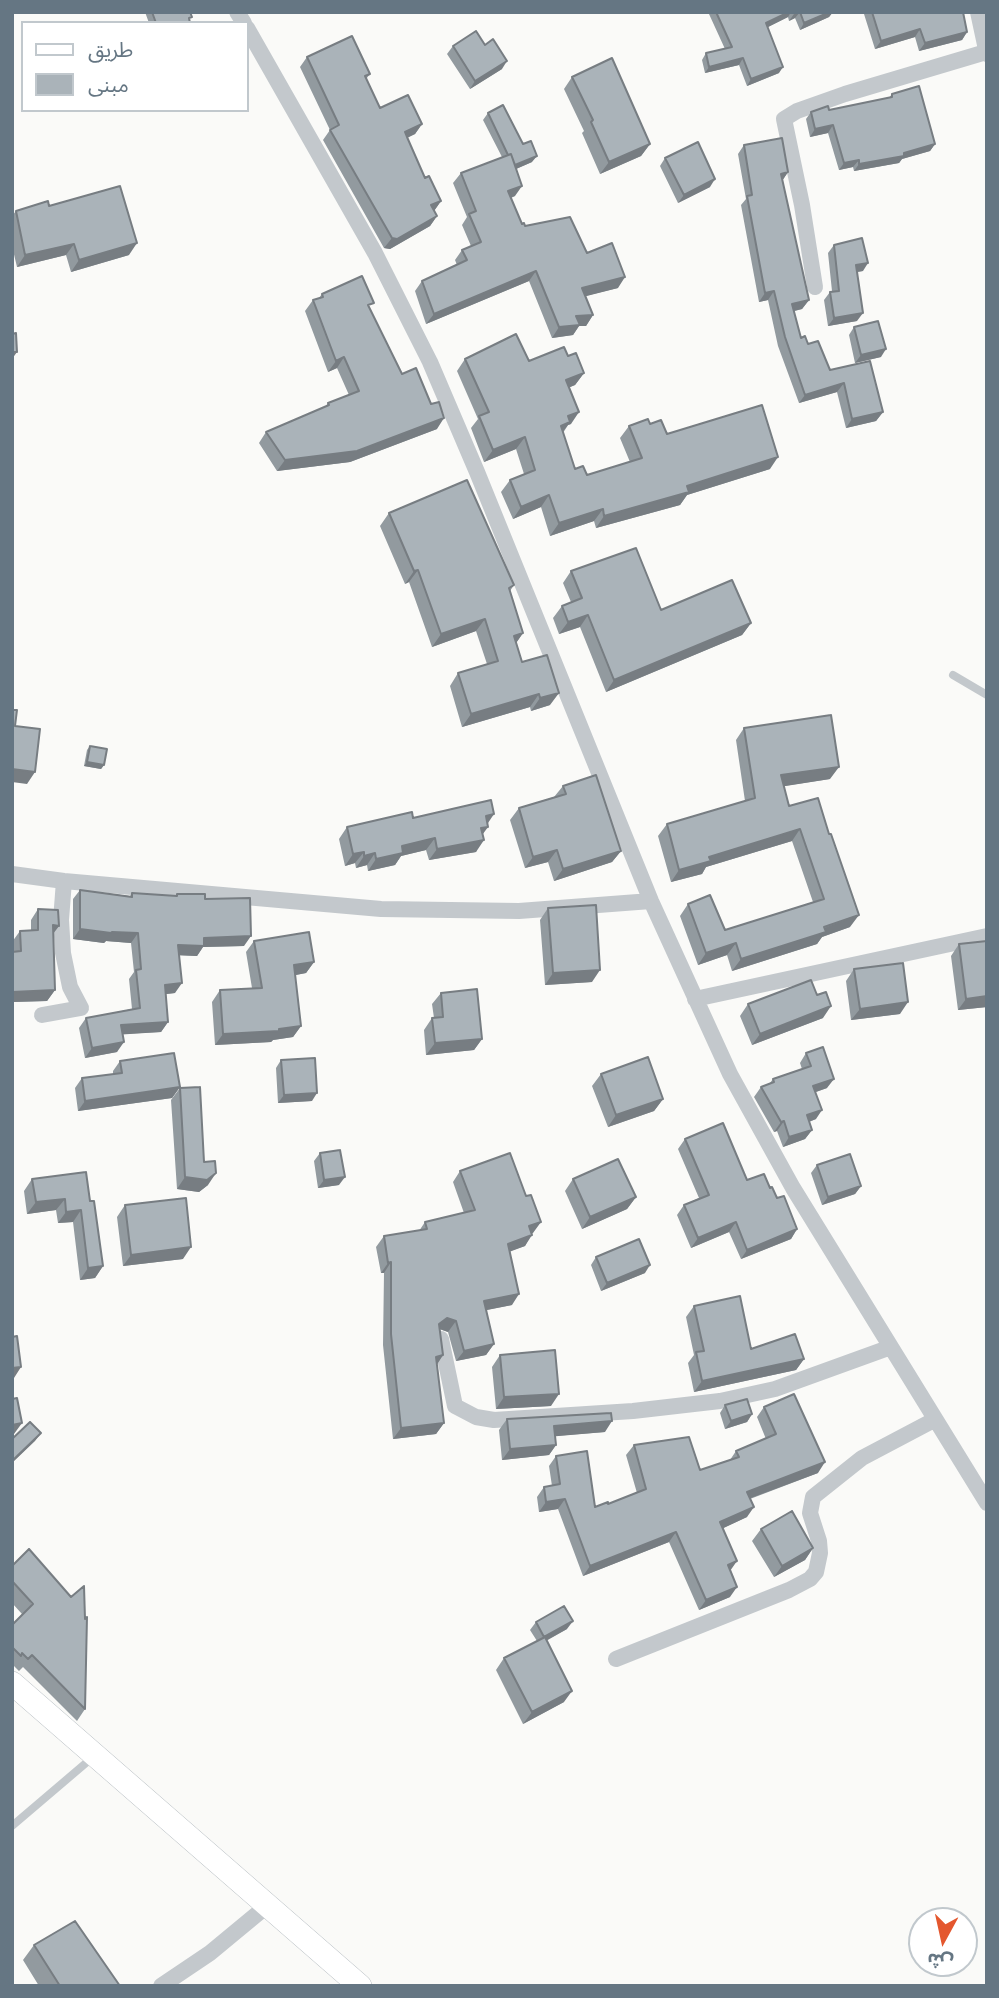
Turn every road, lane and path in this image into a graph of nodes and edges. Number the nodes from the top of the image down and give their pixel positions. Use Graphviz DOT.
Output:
graph roads {
  1 [pos="978,12"];
  2 [pos="248,30"];
  3 [pos="987,53"];
  4 [pos="815,287"];
  5 [pos="953,675"];
  6 [pos="987,695"];
  7 [pos="12,874"];
  8 [pos="64,881"];
  9 [pos="651,901"];
  10 [pos="987,936"];
  11 [pos="695,999"];
  12 [pos="42,1015"];
  13 [pos="441,1339"];
  14 [pos="891,1347"];
  15 [pos="934,1420"];
  16 [pos="987,1503"];
  17 [pos="616,1659"];
  18 [pos="12,1683"];
  19 [pos="94,1756"];
  20 [pos="12,1826"];
  21 [pos="268,1905"];
  22 [pos="161,1986"];
  23 [pos="360,1986"];
  1 -- 3 [label="street"];
  2 -- 9 [label="street"];
  3 -- 4 [label="street"];
  5 -- 6 [label="lane"];
  7 -- 8 [label="street"];
  8 -- 9 [label="street"];
  8 -- 12 [label="street"];
  9 -- 11 [label="street"];
  10 -- 11 [label="street"];
  11 -- 14 [label="street"];
  13 -- 14 [label="street"];
  14 -- 15 [label="street"];
  15 -- 16 [label="street"];
  15 -- 17 [label="street"];
  18 -- 19 [label="main road"];
  19 -- 20 [label="lane"];
  19 -- 21 [label="main road"];
  21 -- 22 [label="street"];
  21 -- 23 [label="main road"];
}
